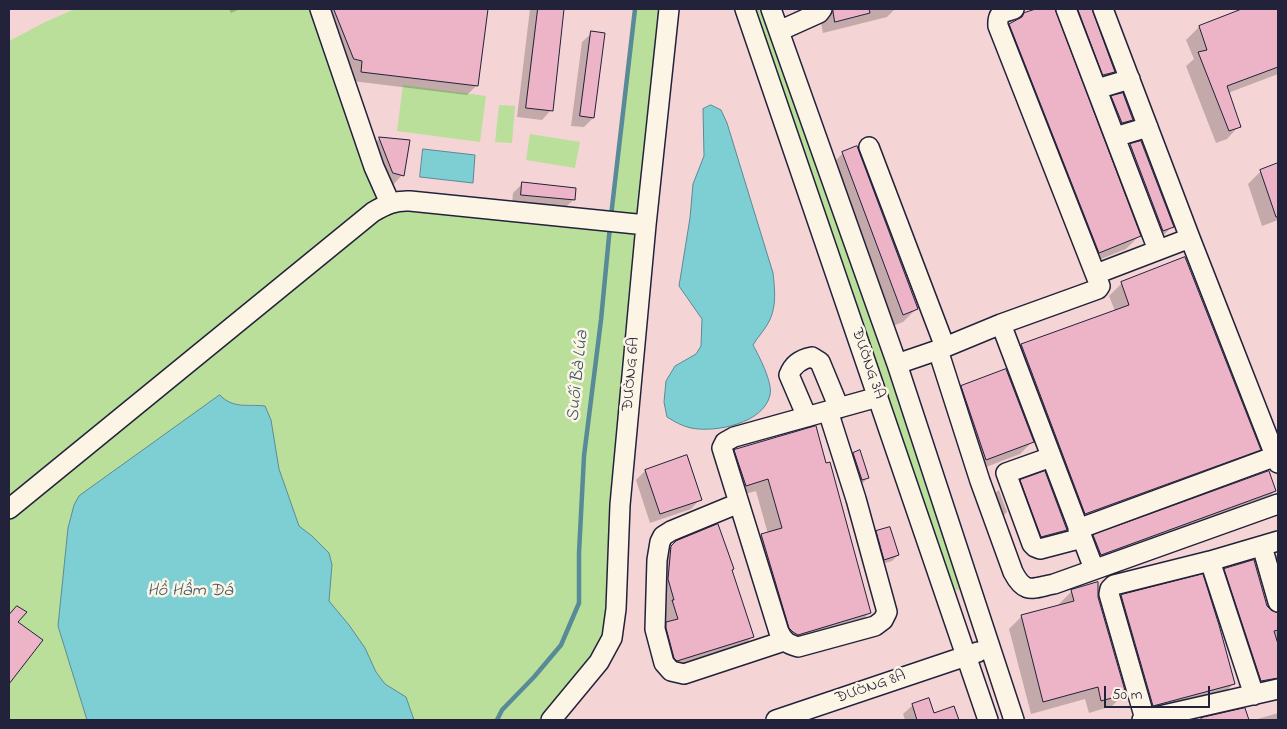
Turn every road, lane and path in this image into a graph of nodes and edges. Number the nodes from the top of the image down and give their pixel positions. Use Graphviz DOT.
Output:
graph roads {
  1 [pos="320,9"];
  2 [pos="670,9"];
  3 [pos="745,9"];
  4 [pos="771,9"];
  5 [pos="822,9"];
  6 [pos="1014,9"];
  7 [pos="1066,9"];
  8 [pos="1103,9"];
  9 [pos="779,31"];
  10 [pos="1130,79"];
  11 [pos="1097,89"];
  12 [pos="1148,127"];
  13 [pos="1115,137"];
  14 [pos="869,147"];
  15 [pos="390,203"];
  16 [pos="639,224"];
  17 [pos="1190,238"];
  18 [pos="1158,250"];
  19 [pos="1096,274"];
  20 [pos="1001,324"];
  21 [pos="942,348"];
  22 [pos="897,364"];
  23 [pos="878,397"];
  24 [pos="833,409"];
  25 [pos="807,417"];
  26 [pos="1051,457"];
  27 [pos="1277,459"];
  28 [pos="1006,473"];
  29 [pos="980,481"];
  30 [pos="739,503"];
  31 [pos="1278,504"];
  32 [pos="9,509"];
  33 [pos="1080,533"];
  34 [pos="1270,543"];
  35 [pos="1210,561"];
  36 [pos="1094,569"];
  37 [pos="1278,602"];
  38 [pos="784,641"];
  39 [pos="990,648"];
  40 [pos="967,656"];
  41 [pos="1278,689"];
  42 [pos="1254,695"];
  43 [pos="551,720"];
  44 [pos="776,720"];
  45 [pos="988,720"];
  46 [pos="1014,720"];
  47 [pos="1143,720"];
  1 -- 15 [label="street"];
  2 -- 16 [label="street, ĐƯỜNG 6A"];
  3 -- 23 [label="street, ĐƯỜNG 3A"];
  4 -- 9 [label="street, ĐƯỜNG 3A"];
  5 -- 9 [label="street"];
  6 -- 19 [label="street"];
  7 -- 11 [label="street"];
  8 -- 10 [label="street"];
  9 -- 22 [label="street, ĐƯỜNG 3A"];
  10 -- 11 [label="street"];
  10 -- 12 [label="street"];
  11 -- 13 [label="street"];
  12 -- 13 [label="street"];
  12 -- 17 [label="street"];
  13 -- 18 [label="street"];
  14 -- 21 [label="street"];
  15 -- 16 [label="street"];
  15 -- 32 [label="street"];
  16 -- 43 [label="street, ĐƯỜNG 6A"];
  17 -- 18 [label="street"];
  17 -- 27 [label="street"];
  18 -- 19 [label="street"];
  19 -- 20 [label="street"];
  20 -- 21 [label="street"];
  20 -- 26 [label="street"];
  21 -- 22 [label="street"];
  21 -- 29 [label="street"];
  22 -- 39 [label="street, ĐƯỜNG 3A"];
  23 -- 24 [label="street"];
  23 -- 40 [label="street, ĐƯỜNG 3A"];
  24 -- 25 [label="street"];
  24 -- 25 [label="street"];
  24 -- 38 [label="street"];
  25 -- 30 [label="street"];
  26 -- 28 [label="street"];
  26 -- 33 [label="street"];
  27 -- 33 [label="street"];
  28 -- 29 [label="street"];
  28 -- 33 [label="street"];
  29 -- 36 [label="street"];
  30 -- 38 [label="street"];
  30 -- 38 [label="street"];
  31 -- 36 [label="street"];
  33 -- 36 [label="street"];
  34 -- 35 [label="street"];
  34 -- 37 [label="street"];
  35 -- 42 [label="street"];
  35 -- 47 [label="street"];
  39 -- 40 [label="street, ĐƯỜNG 8A"];
  39 -- 46 [label="street, ĐƯỜNG 3A"];
  40 -- 44 [label="street, ĐƯỜNG 8A"];
  40 -- 45 [label="street, ĐƯỜNG 3A"];
  41 -- 42 [label="street"];
  42 -- 47 [label="street"];
}
